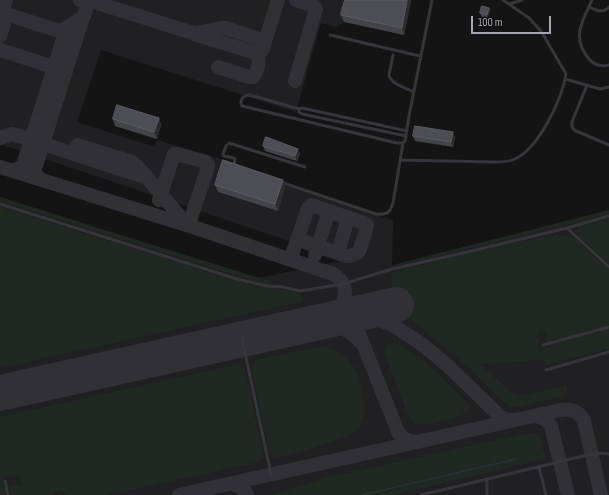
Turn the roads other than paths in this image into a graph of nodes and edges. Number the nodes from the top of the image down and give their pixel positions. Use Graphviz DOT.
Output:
graph roads {
  1 [pos="432,0"];
  2 [pos="503,0"];
  3 [pos="522,0"];
  4 [pos="592,0"];
  5 [pos="509,4"];
  6 [pos="589,7"];
  7 [pos="609,7"];
  8 [pos="330,35"];
  9 [pos="393,55"];
  10 [pos="420,56"];
  11 [pos="609,65"];
  12 [pos="565,78"];
  13 [pos="587,85"];
  14 [pos="609,87"];
  15 [pos="414,92"];
  16 [pos="299,109"];
  17 [pos="407,131"];
  18 [pos="406,136"];
  19 [pos="403,143"];
  20 [pos="609,145"];
  21 [pos="400,160"];
  22 [pos="305,167"];
  23 [pos="237,168"];
  24 [pos="274,180"];
  25 [pos="0,204"];
  26 [pos="609,216"];
  27 [pos="567,228"];
  28 [pos="609,267"];
  29 [pos="609,327"];
  30 [pos="242,339"];
  31 [pos="543,346"];
  32 [pos="609,352"];
  33 [pos="546,370"];
  34 [pos="609,454"];
  35 [pos="539,467"];
  36 [pos="271,474"];
  37 [pos="487,479"];
  38 [pos="5,481"];
  39 [pos="8,495"];
  40 [pos="421,495"];
  41 [pos="487,495"];
  42 [pos="546,495"];
  1 -- 10 [label="lane"];
  2 -- 5 [label="lane"];
  3 -- 5 [label="lane"];
  4 -- 6 [label="lane"];
  5 -- 12 [label="lane"];
  6 -- 7 [label="lane"];
  6 -- 11 [label="lane"];
  8 -- 10 [label="lane"];
  9 -- 15 [label="lane"];
  10 -- 15 [label="lane"];
  12 -- 13 [label="lane"];
  12 -- 21 [label="lane"];
  13 -- 14 [label="lane"];
  13 -- 20 [label="lane"];
  15 -- 17 [label="lane"];
  16 -- 17 [label="lane"];
  16 -- 18 [label="lane"];
  16 -- 19 [label="lane"];
  17 -- 18 [label="lane"];
  18 -- 19 [label="lane"];
  19 -- 21 [label="lane"];
  21 -- 24 [label="lane"];
  22 -- 23 [label="lane"];
  25 -- 27 [label="lane"];
  26 -- 27 [label="lane"];
  27 -- 28 [label="lane"];
  29 -- 31 [label="lane"];
  30 -- 36 [label="lane"];
  32 -- 33 [label="lane"];
  34 -- 35 [label="lane"];
  35 -- 37 [label="lane"];
  35 -- 42 [label="lane"];
  37 -- 40 [label="lane"];
  37 -- 41 [label="lane"];
  38 -- 39 [label="lane"];
}
